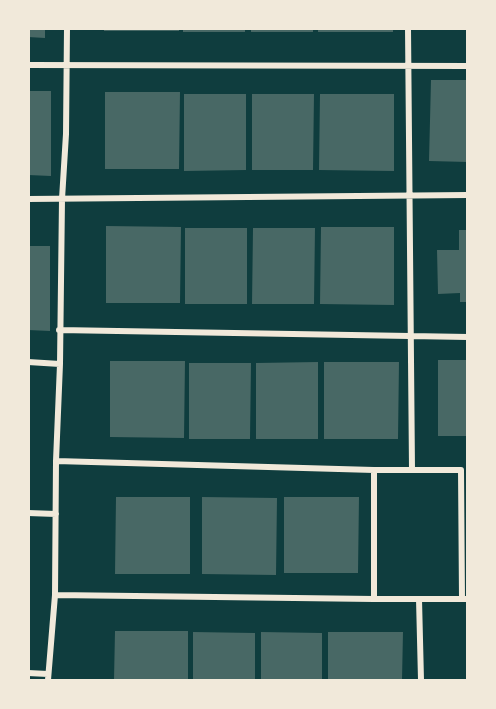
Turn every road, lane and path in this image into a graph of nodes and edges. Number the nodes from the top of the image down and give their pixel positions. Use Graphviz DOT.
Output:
graph roads {
  1 [pos="67,28"];
  2 [pos="408,28"];
  3 [pos="28,65"];
  4 [pos="66,65"];
  5 [pos="408,65"];
  6 [pos="468,66"];
  7 [pos="410,195"];
  8 [pos="468,195"];
  9 [pos="28,199"];
  10 [pos="62,200"];
  11 [pos="59,330"];
  12 [pos="411,337"];
  13 [pos="468,337"];
  14 [pos="28,362"];
  15 [pos="60,364"];
  16 [pos="56,461"];
  17 [pos="374,470"];
  18 [pos="412,470"];
  19 [pos="464,470"];
  20 [pos="28,513"];
  21 [pos="56,514"];
  22 [pos="55,595"];
  23 [pos="374,599"];
  24 [pos="419,599"];
  25 [pos="465,599"];
  26 [pos="28,673"];
  27 [pos="48,677"];
  28 [pos="421,681"];
  1 -- 4 [label="street"];
  2 -- 5 [label="street"];
  3 -- 4 [label="street"];
  4 -- 5 [label="street"];
  4 -- 10 [label="street"];
  5 -- 6 [label="street"];
  5 -- 7 [label="street"];
  7 -- 8 [label="street"];
  7 -- 10 [label="street"];
  7 -- 12 [label="street"];
  9 -- 10 [label="street"];
  10 -- 11 [label="street"];
  11 -- 12 [label="street"];
  11 -- 15 [label="street"];
  12 -- 13 [label="street"];
  12 -- 18 [label="street"];
  14 -- 15 [label="street"];
  15 -- 16 [label="street"];
  16 -- 17 [label="street"];
  16 -- 21 [label="street"];
  17 -- 18 [label="street"];
  17 -- 23 [label="street"];
  18 -- 19 [label="street"];
  19 -- 25 [label="street"];
  20 -- 21 [label="street"];
  21 -- 22 [label="street"];
  22 -- 23 [label="street"];
  22 -- 27 [label="street"];
  23 -- 24 [label="street"];
  24 -- 25 [label="street"];
  24 -- 28 [label="street"];
  26 -- 27 [label="street"];
}
